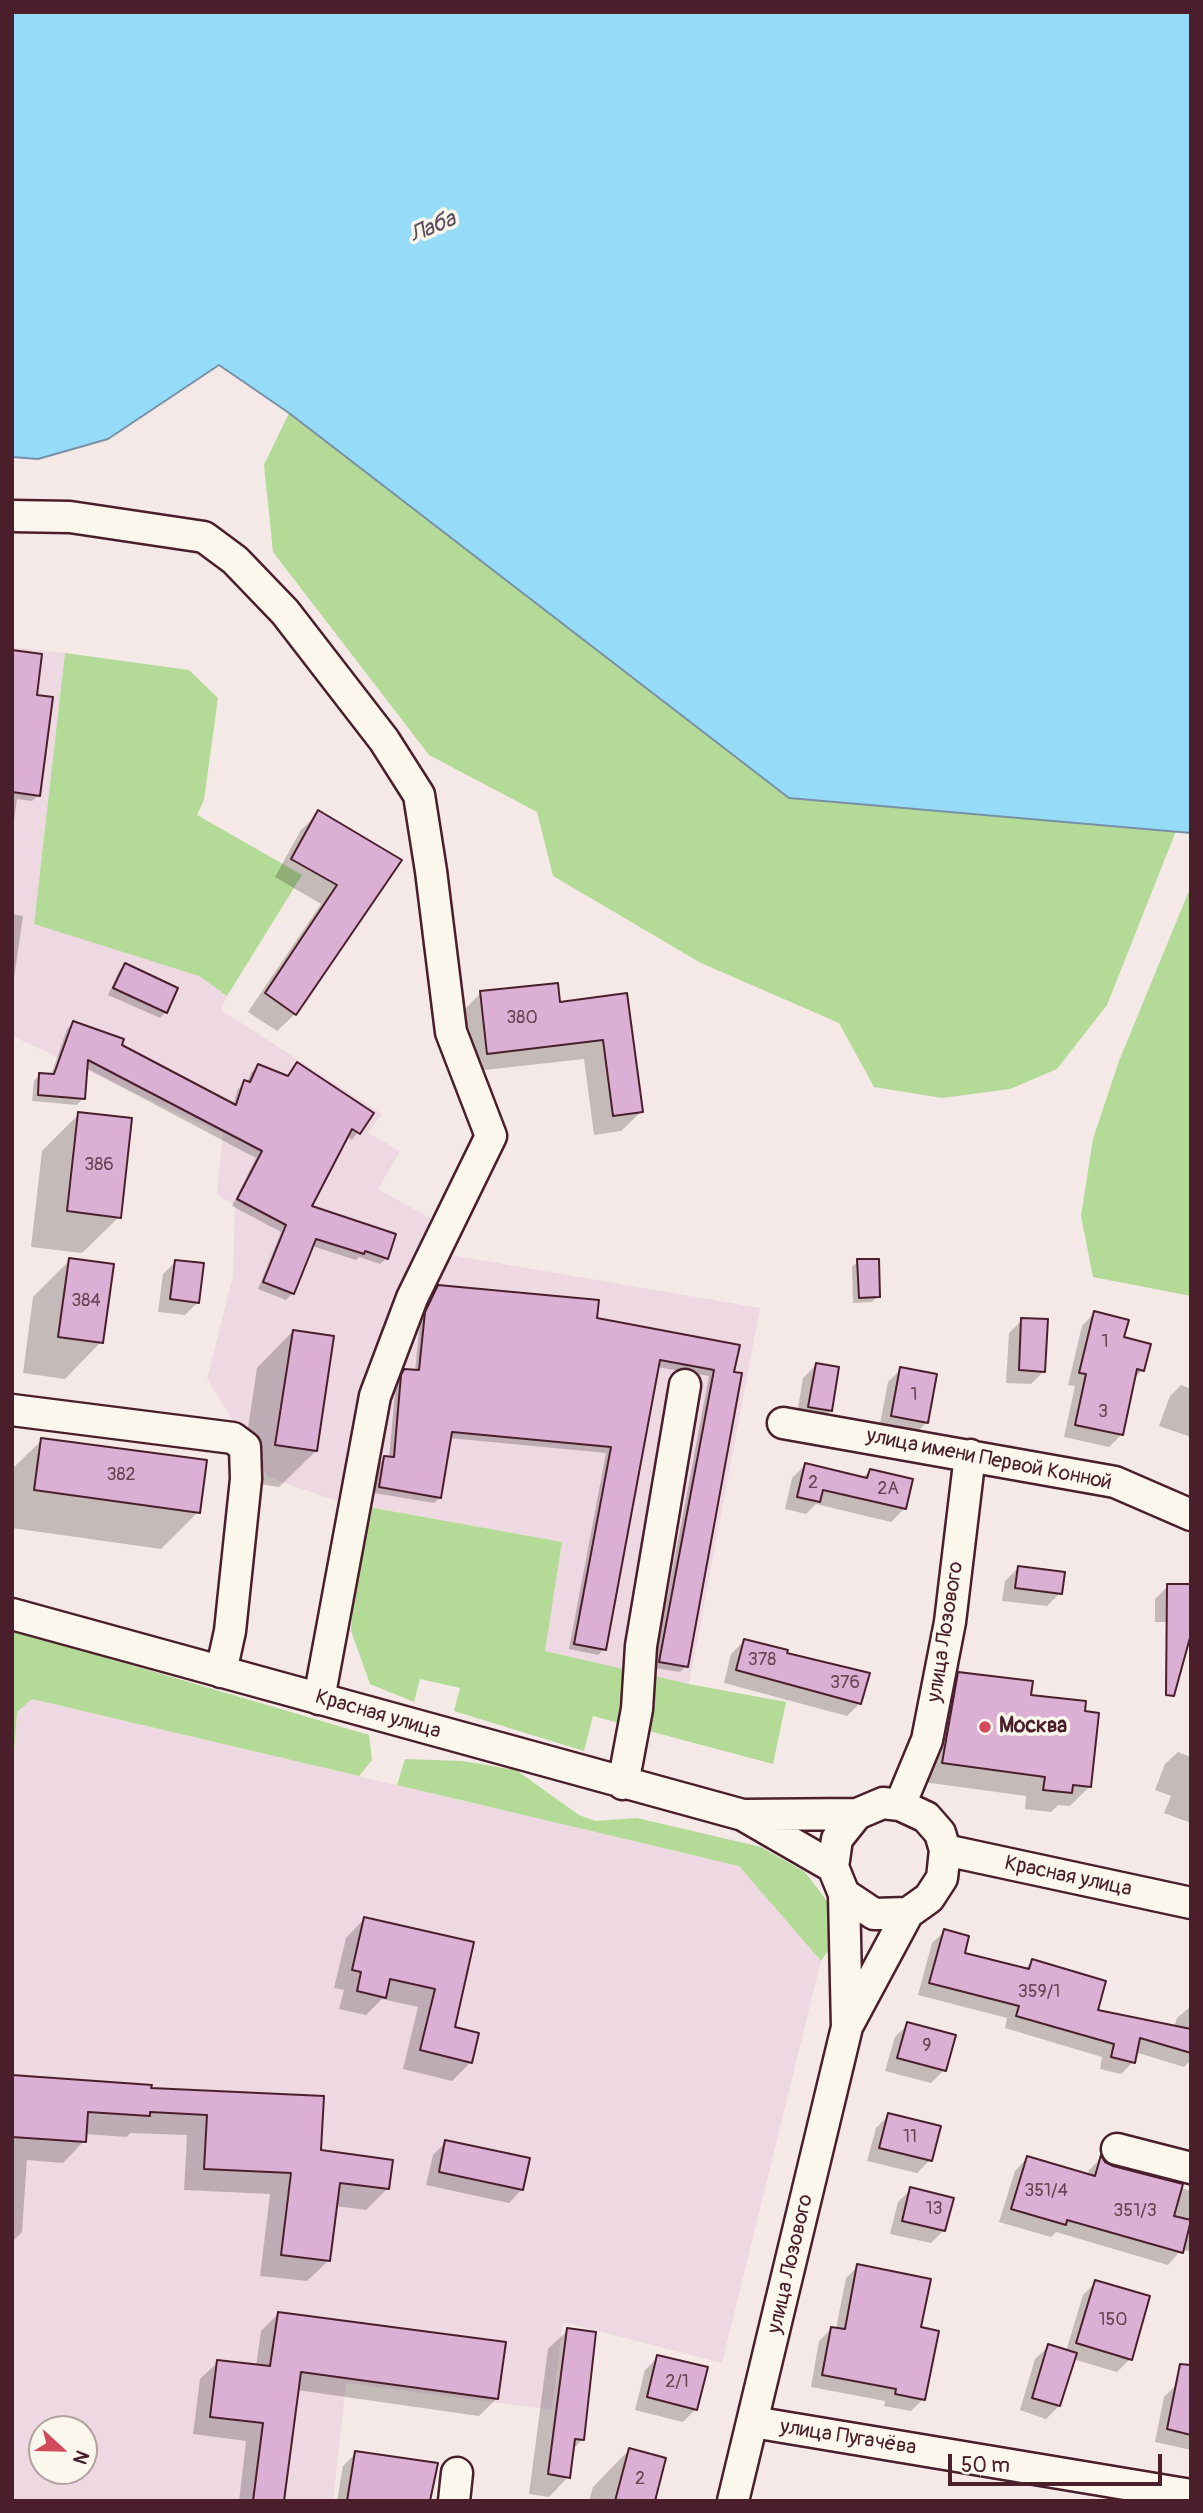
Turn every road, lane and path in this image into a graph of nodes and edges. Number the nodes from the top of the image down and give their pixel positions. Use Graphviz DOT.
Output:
graph roads {
  1 [pos="12,516"];
  2 [pos="685,1385"];
  3 [pos="12,1410"];
  4 [pos="782,1423"];
  5 [pos="970,1455"];
  6 [pos="1191,1515"];
  7 [pos="12,1614"];
  8 [pos="221,1672"];
  9 [pos="319,1699"];
  10 [pos="624,1784"];
  11 [pos="900,1805"];
  12 [pos="857,1814"];
  13 [pos="743,1815"];
  14 [pos="945,1850"];
  15 [pos="833,1867"];
  16 [pos="844,1894"];
  17 [pos="1191,1903"];
  18 [pos="908,1913"];
  19 [pos="847,2027"];
  20 [pos="1117,2149"];
  21 [pos="1191,2168"];
  22 [pos="753,2422"];
  23 [pos="1191,2495"];
  24 [pos="733,2501"];
  1 -- 9 [label="street"];
  2 -- 10 [label="street"];
  3 -- 8 [label="street"];
  4 -- 5 [label="street, улица имени Первой Конной"];
  5 -- 6 [label="street, улица имени Первой Конной"];
  5 -- 11 [label="street, улица Лозового"];
  7 -- 8 [label="street, Красная улица"];
  8 -- 9 [label="street, Красная улица"];
  9 -- 10 [label="street, Красная улица"];
  10 -- 13 [label="street, Красная улица"];
  11 -- 12 [label="street, Красная улица"];
  11 -- 14 [label="street"];
  12 -- 13 [label="street, Красная улица"];
  12 -- 15 [label="street"];
  13 -- 15 [label="street, Красная улица"];
  14 -- 17 [label="street, Красная улица"];
  14 -- 18 [label="street"];
  15 -- 16 [label="street"];
  16 -- 18 [label="street"];
  16 -- 19 [label="street, улица Лозового"];
  18 -- 19 [label="street, улица Лозового"];
  19 -- 22 [label="street, улица Лозового"];
  20 -- 21 [label="street"];
  22 -- 23 [label="street, улица Пугачёва"];
  22 -- 24 [label="street, улица Лозового"];
}
